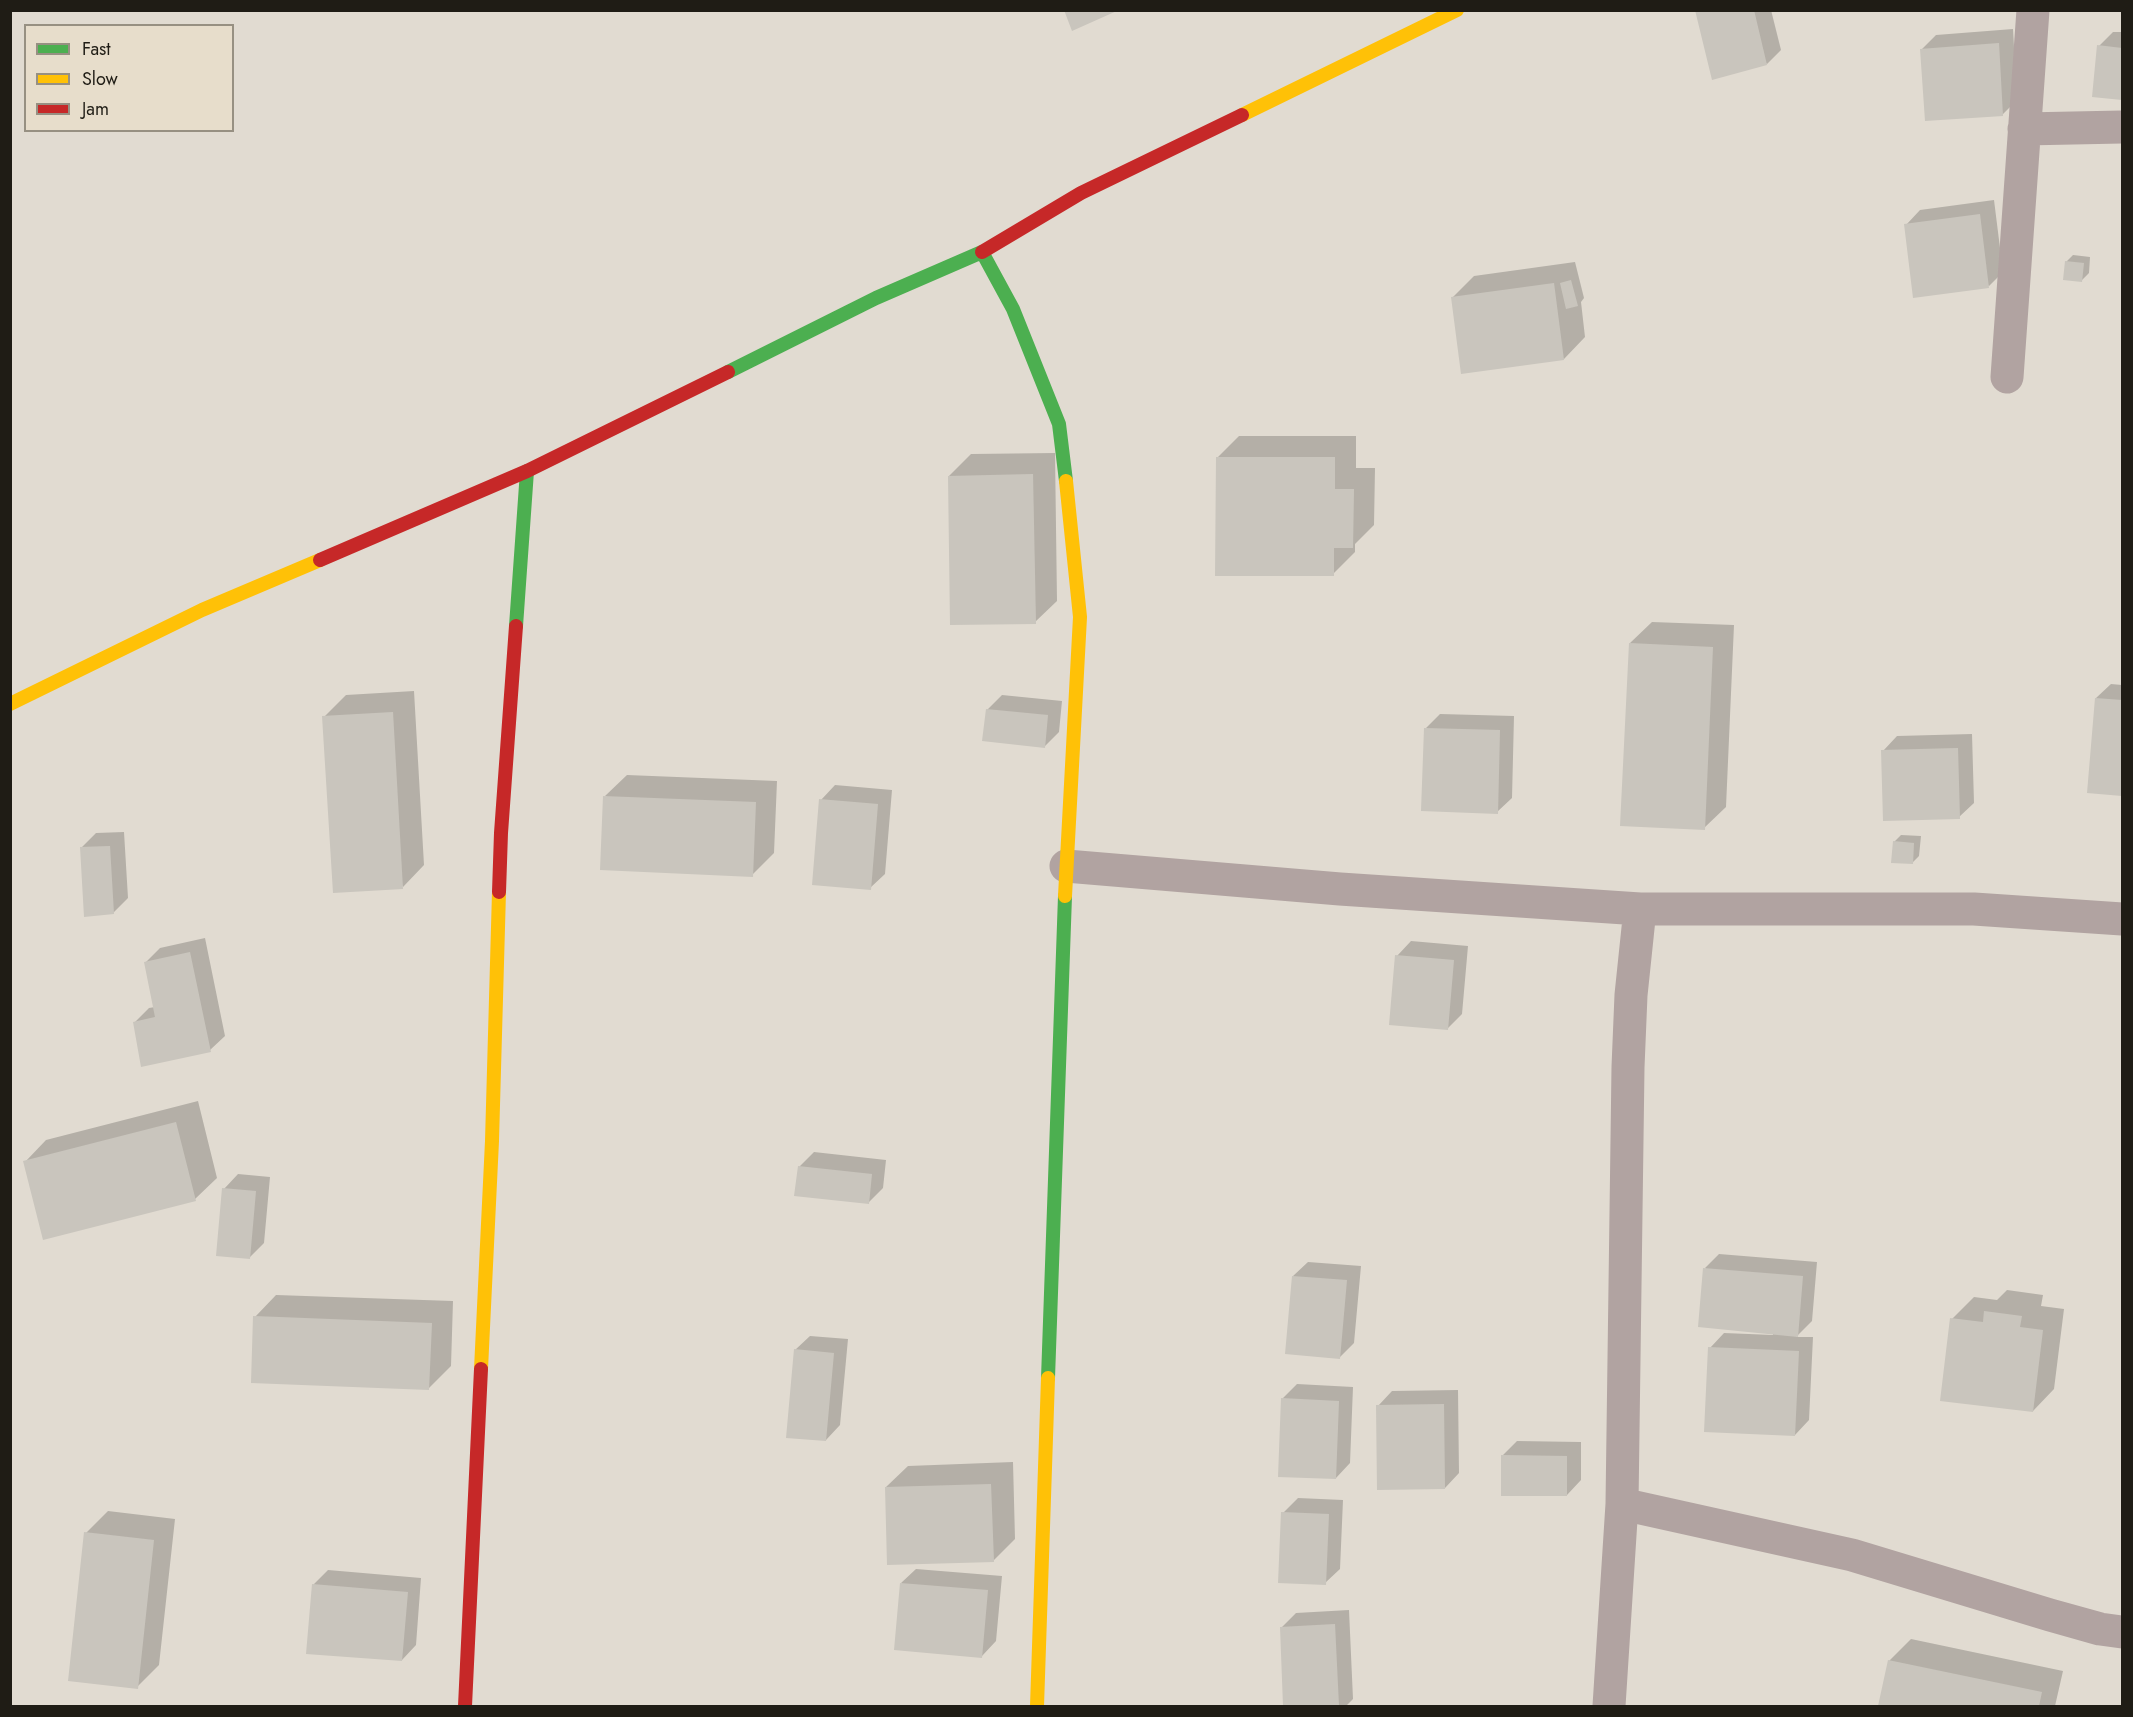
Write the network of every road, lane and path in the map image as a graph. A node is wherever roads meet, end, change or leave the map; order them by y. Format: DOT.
graph roads {
  1 [pos="1457,10"];
  2 [pos="2033,10"];
  3 [pos="2122,127"];
  4 [pos="2024,129"];
  5 [pos="982,252"];
  6 [pos="2007,377"];
  7 [pos="527,471"];
  8 [pos="10,704"];
  9 [pos="1066,866"];
  10 [pos="1640,909"];
  11 [pos="2122,919"];
  12 [pos="1622,1504"];
  13 [pos="2122,1632"];
  14 [pos="465,1707"];
  15 [pos="1037,1707"];
  16 [pos="1609,1707"];
  1 -- 5 [label="street"];
  2 -- 4 [label="street"];
  3 -- 4 [label="street"];
  4 -- 6 [label="street"];
  5 -- 7 [label="street"];
  5 -- 9 [label="street"];
  7 -- 8 [label="street"];
  7 -- 14 [label="street"];
  9 -- 10 [label="street"];
  9 -- 15 [label="street"];
  10 -- 11 [label="street"];
  10 -- 12 [label="street"];
  12 -- 13 [label="street"];
  12 -- 16 [label="street"];
}
